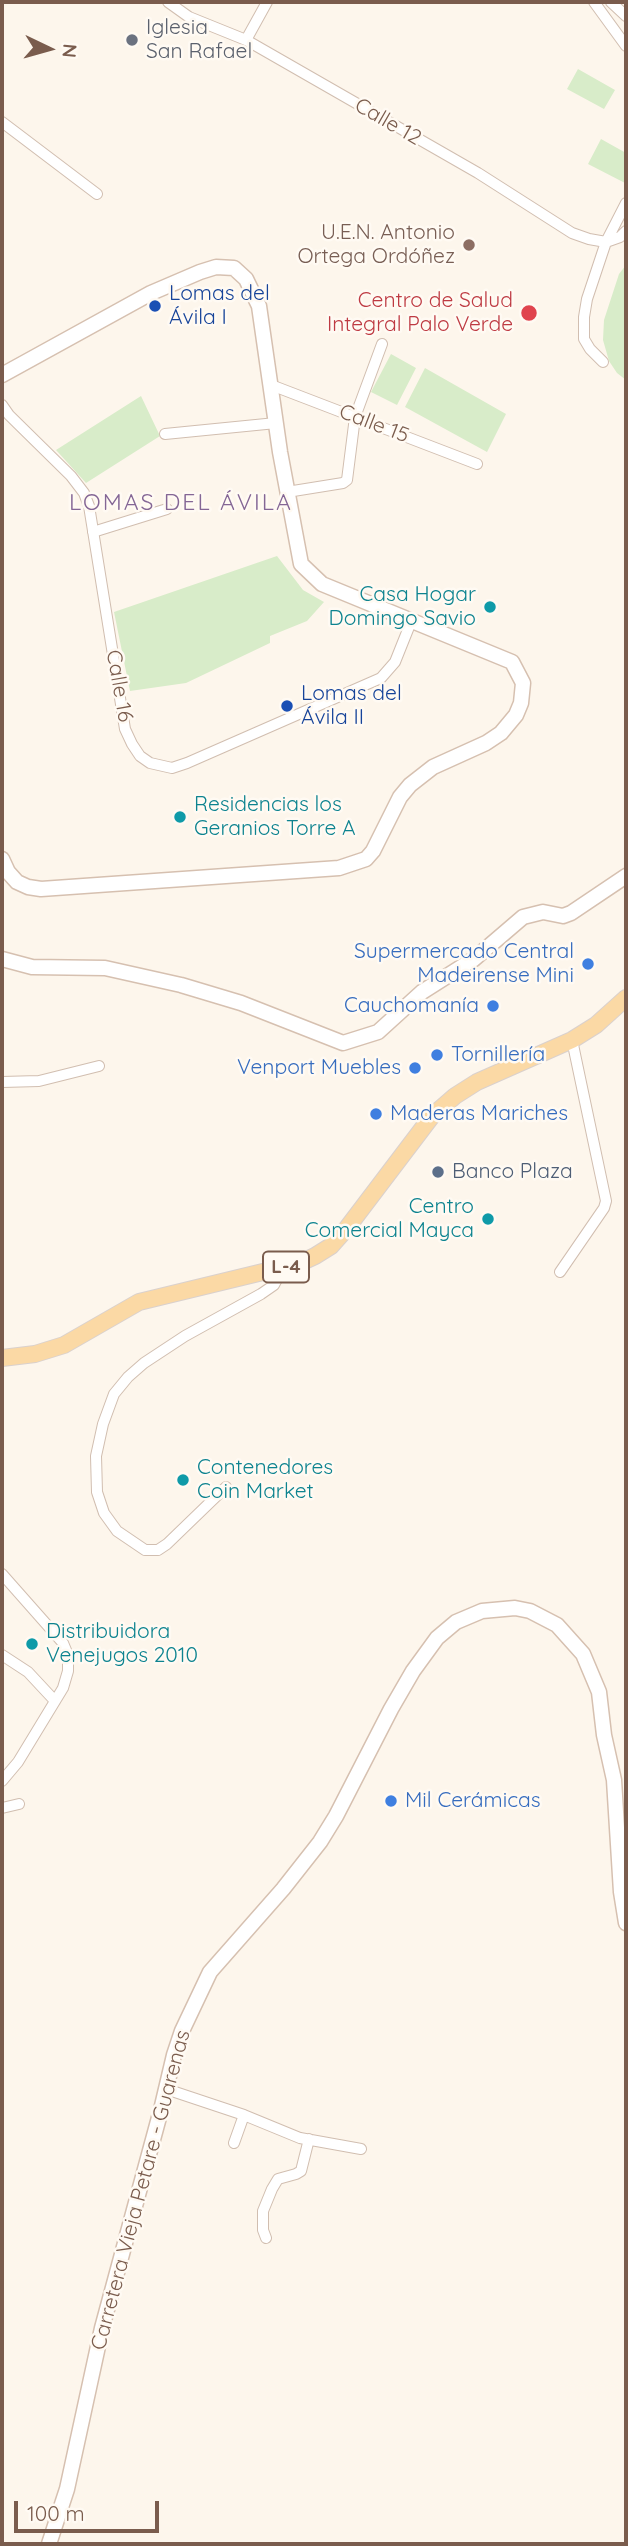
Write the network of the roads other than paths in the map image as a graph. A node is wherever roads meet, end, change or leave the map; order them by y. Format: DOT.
graph roads {
  1 [pos="168,2"];
  2 [pos="267,2"];
  3 [pos="594,2"];
  4 [pos="611,2"];
  5 [pos="626,16"];
  6 [pos="246,40"];
  7 [pos="626,46"];
  8 [pos="2,122"];
  9 [pos="97,194"];
  10 [pos="626,204"];
  11 [pos="626,231"];
  12 [pos="606,242"];
  13 [pos="382,344"];
  14 [pos="603,362"];
  15 [pos="2,375"];
  16 [pos="271,385"];
  17 [pos="2,405"];
  18 [pos="355,416"];
  19 [pos="276,423"];
  20 [pos="165,434"];
  21 [pos="477,464"];
  22 [pos="288,492"];
  23 [pos="167,509"];
  24 [pos="93,532"];
  25 [pos="411,622"];
  26 [pos="2,859"];
  27 [pos="626,876"];
  28 [pos="2,959"];
  29 [pos="626,998"];
  30 [pos="572,1040"];
  31 [pos="99,1066"];
  32 [pos="2,1082"];
  33 [pos="284,1267"];
  34 [pos="560,1272"];
  35 [pos="2,1357"];
  36 [pos="226,1487"];
  37 [pos="2,1574"];
  38 [pos="2,1655"];
  39 [pos="55,1701"];
  40 [pos="2,1781"];
  41 [pos="19,1804"];
  42 [pos="2,1808"];
  43 [pos="626,1923"];
  44 [pos="166,2089"];
  45 [pos="244,2115"];
  46 [pos="309,2139"];
  47 [pos="234,2143"];
  48 [pos="361,2149"];
  49 [pos="266,2238"];
  50 [pos="49,2544"];
  1 -- 6 [label="street, Calle 12"];
  2 -- 6 [label="street"];
  3 -- 7 [label="street"];
  4 -- 5 [label="street"];
  6 -- 12 [label="street, Calle 12"];
  8 -- 9 [label="street"];
  10 -- 12 [label="street"];
  11 -- 12 [label="street"];
  12 -- 14 [label="street"];
  13 -- 18 [label="street"];
  15 -- 16 [label="street"];
  16 -- 18 [label="street, Calle 15"];
  16 -- 19 [label="street"];
  17 -- 24 [label="street, Calle 16"];
  18 -- 21 [label="street, Calle 15"];
  18 -- 22 [label="street"];
  19 -- 20 [label="street"];
  19 -- 22 [label="street"];
  22 -- 25 [label="street"];
  23 -- 24 [label="street"];
  24 -- 25 [label="street, Calle 16"];
  25 -- 26 [label="street"];
  27 -- 28 [label="street"];
  29 -- 30 [label="main road, L-4"];
  30 -- 33 [label="main road, L-4"];
  30 -- 34 [label="street"];
  31 -- 32 [label="street"];
  33 -- 35 [label="main road, L-4"];
  33 -- 36 [label="street"];
  37 -- 39 [label="street"];
  38 -- 39 [label="street"];
  39 -- 40 [label="street"];
  41 -- 42 [label="street"];
  43 -- 44 [label="street, Carretera Vieja Petare - Guarenas"];
  44 -- 45 [label="street"];
  44 -- 50 [label="street, Carretera Vieja Petare - Guarenas"];
  45 -- 46 [label="street"];
  45 -- 47 [label="street"];
  46 -- 48 [label="street"];
  46 -- 49 [label="street"];
}
